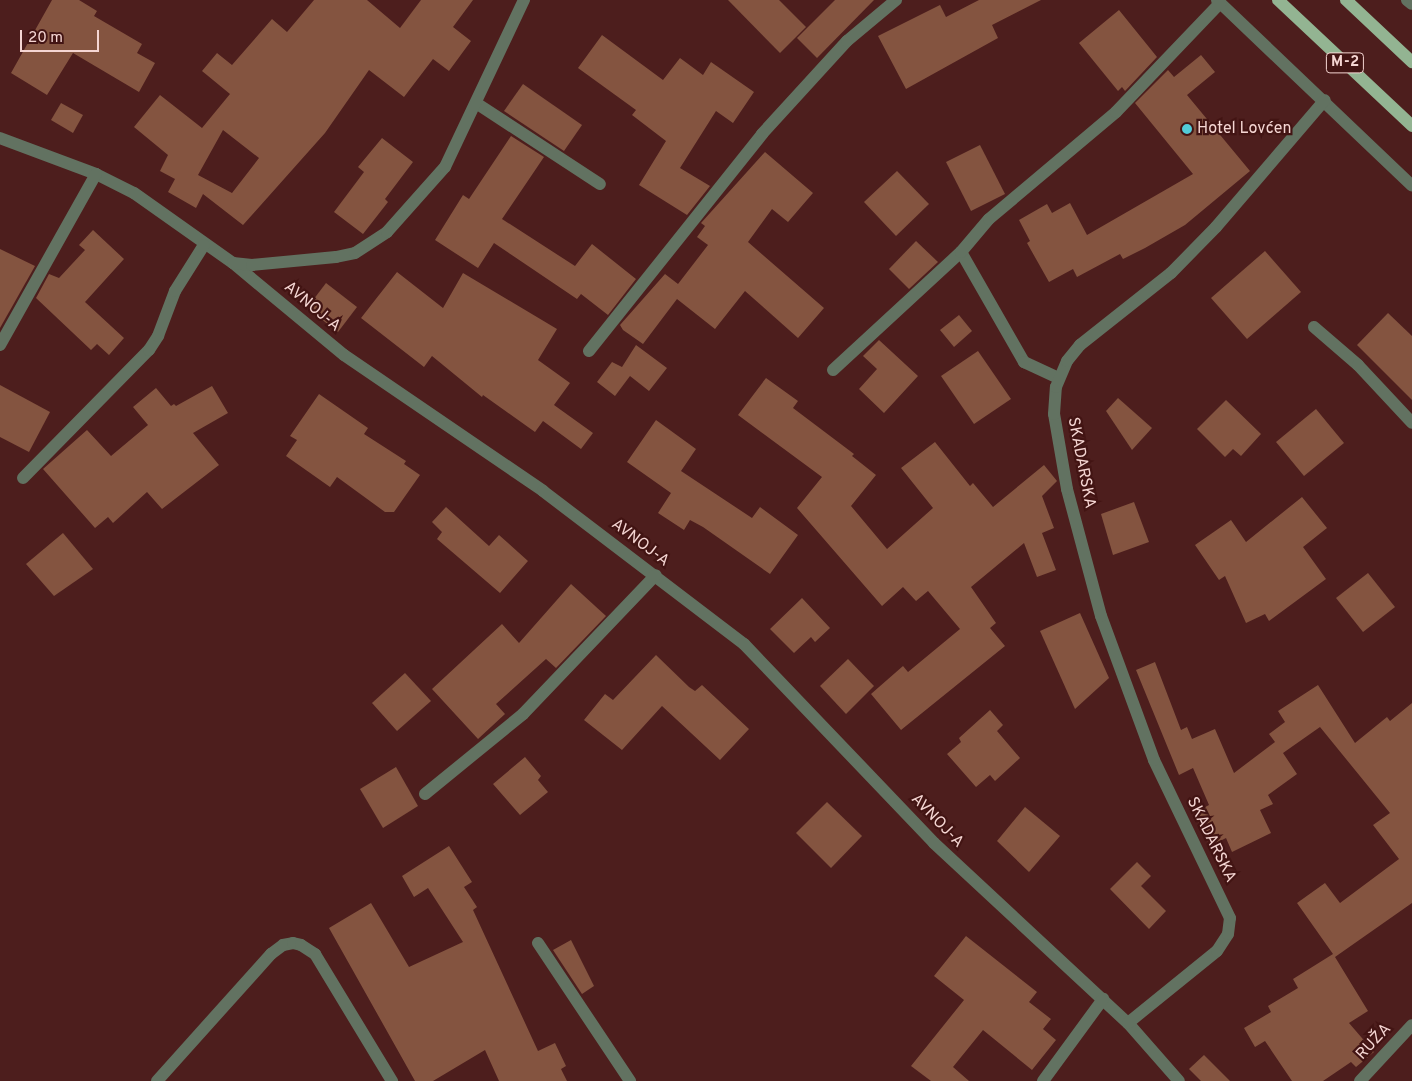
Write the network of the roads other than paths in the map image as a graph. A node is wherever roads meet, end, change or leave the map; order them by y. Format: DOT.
graph roads {
  1 [pos="524,0"];
  2 [pos="896,0"];
  3 [pos="1278,0"];
  4 [pos="1346,0"];
  5 [pos="1407,0"];
  6 [pos="1218,2"];
  7 [pos="1412,4"];
  8 [pos="1412,62"];
  9 [pos="1325,100"];
  10 [pos="476,104"];
  11 [pos="1412,126"];
  12 [pos="0,138"];
  13 [pos="96,174"];
  14 [pos="600,184"];
  15 [pos="1412,186"];
  16 [pos="204,245"];
  17 [pos="961,252"];
  18 [pos="233,263"];
  19 [pos="1314,327"];
  20 [pos="0,345"];
  21 [pos="590,351"];
  22 [pos="833,370"];
  23 [pos="1059,378"];
  24 [pos="1412,423"];
  25 [pos="23,478"];
  26 [pos="656,576"];
  27 [pos="425,794"];
  28 [pos="538,944"];
  29 [pos="1103,999"];
  30 [pos="1128,1023"];
  31 [pos="1412,1025"];
  32 [pos="157,1081"];
  33 [pos="392,1081"];
  34 [pos="630,1081"];
  35 [pos="1043,1081"];
  36 [pos="1179,1081"];
  37 [pos="1360,1081"];
  1 -- 10 [label="street"];
  2 -- 21 [label="street"];
  3 -- 11 [label="main road, M-2"];
  4 -- 8 [label="main road, M-2"];
  5 -- 7 [label="street"];
  6 -- 9 [label="street"];
  6 -- 17 [label="street"];
  9 -- 15 [label="street"];
  9 -- 23 [label="street, SKADARSKA"];
  10 -- 14 [label="street"];
  10 -- 18 [label="street"];
  12 -- 13 [label="street, AVNOJ-A"];
  13 -- 16 [label="street, AVNOJ-A"];
  13 -- 20 [label="street"];
  16 -- 18 [label="street, AVNOJ-A"];
  16 -- 25 [label="street"];
  17 -- 22 [label="street"];
  17 -- 23 [label="street"];
  18 -- 26 [label="street, AVNOJ-A"];
  19 -- 24 [label="street"];
  23 -- 30 [label="street, SKADARSKA"];
  26 -- 27 [label="street"];
  26 -- 29 [label="street, AVNOJ-A"];
  28 -- 34 [label="street"];
  29 -- 30 [label="street, AVNOJ-A"];
  29 -- 35 [label="street"];
  30 -- 36 [label="street, AVNOJ-A"];
  31 -- 37 [label="street, RUŽA"];
  32 -- 33 [label="street"];
}
